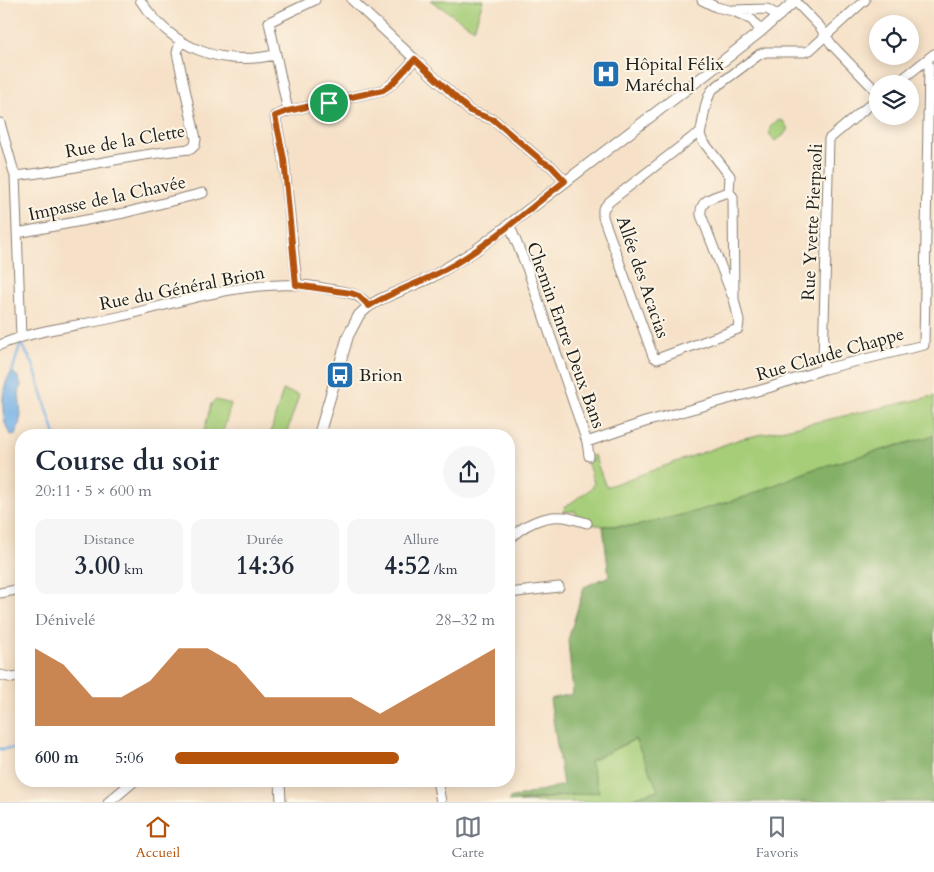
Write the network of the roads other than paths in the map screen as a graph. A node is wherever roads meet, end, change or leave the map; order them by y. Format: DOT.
graph roads {
  1 [pos="140,0"];
  2 [pos="315,0"];
  3 [pos="352,0"];
  4 [pos="702,0"];
  5 [pos="796,0"];
  6 [pos="865,0"];
  7 [pos="732,10"];
  8 [pos="778,16"];
  9 [pos="761,31"];
  10 [pos="826,35"];
  11 [pos="180,41"];
  12 [pos="275,55"];
  13 [pos="930,57"];
  14 [pos="415,59"];
  15 [pos="907,75"];
  16 [pos="869,84"];
  17 [pos="869,106"];
  18 [pos="288,111"];
  19 [pos="0,123"];
  20 [pos="700,134"];
  21 [pos="15,176"];
  22 [pos="565,181"];
  23 [pos="729,192"];
  24 [pos="203,193"];
  25 [pos="509,224"];
  26 [pos="17,233"];
  27 [pos="296,285"];
  28 [pos="734,299"];
  29 [pos="369,306"];
  30 [pos="21,336"];
  31 [pos="0,345"];
  32 [pos="824,369"];
  33 [pos="321,429"];
  34 [pos="587,442"];
  35 [pos="589,456"];
  36 [pos="587,523"];
  37 [pos="515,535"];
  38 [pos="559,587"];
  39 [pos="15,592"];
  40 [pos="515,592"];
  41 [pos="0,593"];
  42 [pos="0,675"];
  43 [pos="15,677"];
  44 [pos="127,787"];
  45 [pos="280,787"];
  46 [pos="438,787"];
  47 [pos="109,802"];
  48 [pos="281,802"];
  49 [pos="441,802"];
  1 -- 11 [label="street"];
  2 -- 12 [label="street"];
  3 -- 14 [label="street"];
  4 -- 7 [label="street"];
  5 -- 8 [label="street"];
  5 -- 10 [label="street"];
  6 -- 10 [label="street"];
  7 -- 8 [label="street"];
  7 -- 9 [label="street"];
  8 -- 9 [label="street"];
  9 -- 22 [label="street"];
  10 -- 16 [label="street"];
  10 -- 20 [label="street"];
  11 -- 12 [label="street"];
  11 -- 21 [label="street, Rue de la Clette"];
  12 -- 18 [label="street"];
  13 -- 15 [label="street"];
  13 -- 32 [label="street, Rue Claude Chappe"];
  14 -- 18 [label="street"];
  14 -- 22 [label="street"];
  17 -- 32 [label="street, Rue Yvette Pierpaoli"];
  18 -- 27 [label="street"];
  19 -- 21 [label="street"];
  20 -- 23 [label="street, Allée des Acacias"];
  20 -- 28 [label="street, Allée des Acacias"];
  21 -- 26 [label="street"];
  22 -- 25 [label="street"];
  23 -- 28 [label="street, Allée des Acacias"];
  23 -- 28 [label="street, Allée des Acacias"];
  24 -- 26 [label="street, Impasse de la Chavée"];
  25 -- 29 [label="street"];
  25 -- 34 [label="street, Chemin Entre Deux Bans"];
  26 -- 30 [label="street"];
  27 -- 29 [label="street, Rue du Général Brion"];
  27 -- 30 [label="street, Rue du Général Brion"];
  29 -- 33 [label="street"];
  30 -- 31 [label="street, Rue du Général Brion"];
  32 -- 34 [label="street, Rue Claude Chappe"];
  34 -- 35 [label="street, Chemin Entre Deux Bans"];
  36 -- 37 [label="street"];
  38 -- 40 [label="street"];
  39 -- 41 [label="street"];
  42 -- 43 [label="street"];
  44 -- 47 [label="street"];
  45 -- 48 [label="street"];
  46 -- 49 [label="street"];
}
